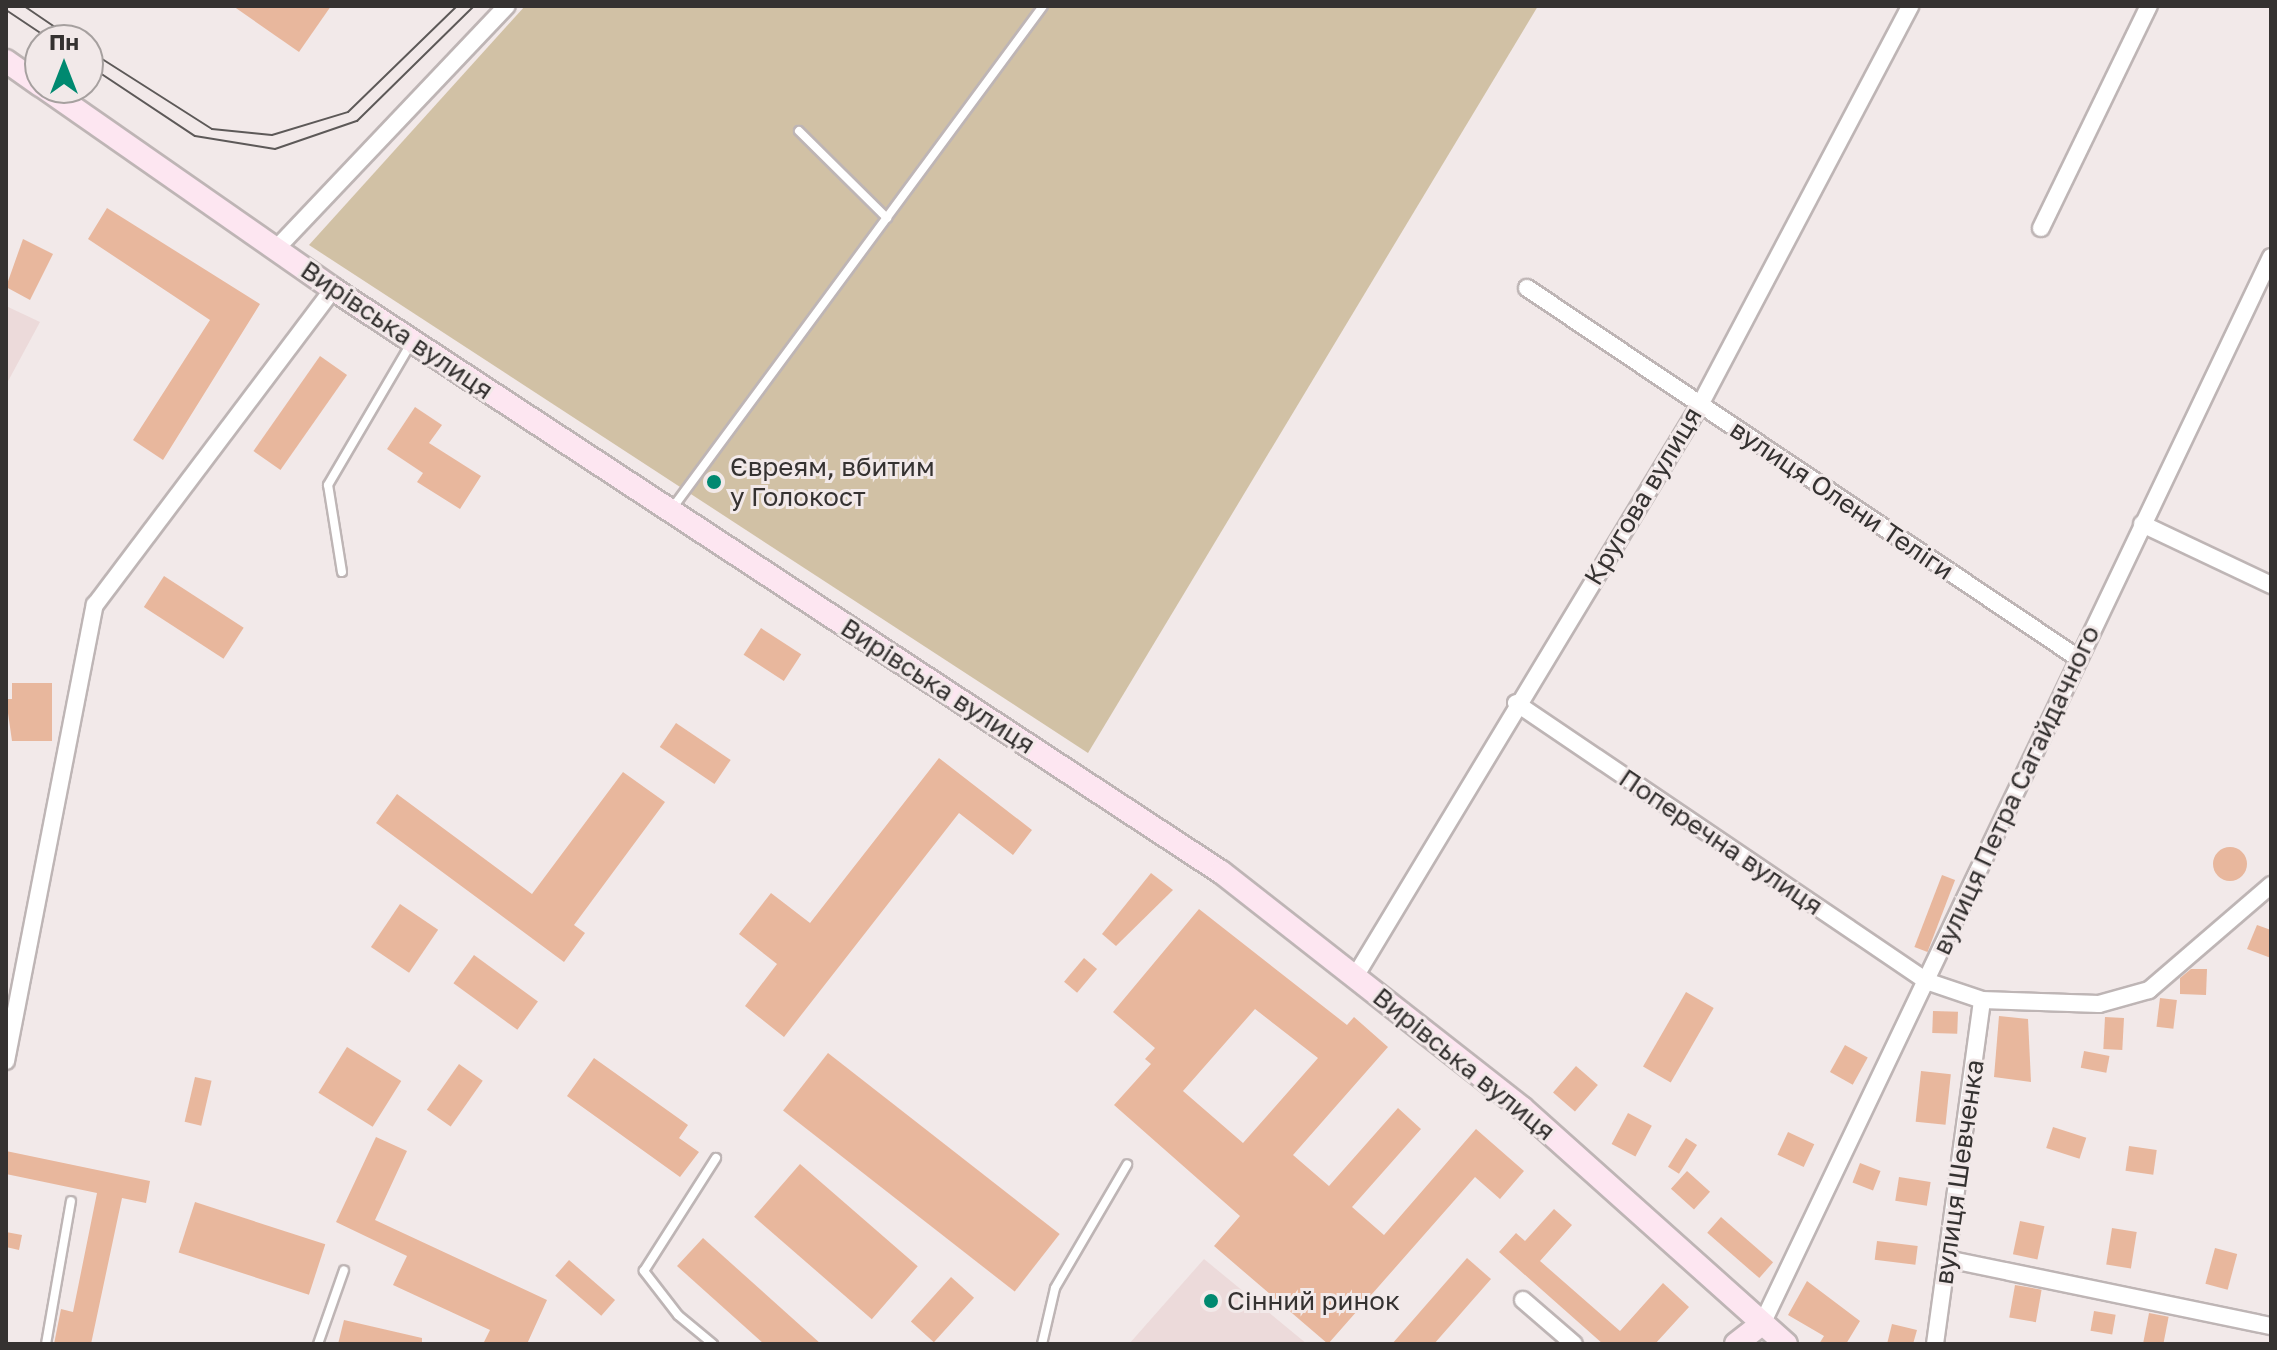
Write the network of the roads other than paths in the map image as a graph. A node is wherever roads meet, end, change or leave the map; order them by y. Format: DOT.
graph roads {
  1 [pos="507,6"];
  2 [pos="1043,6"];
  3 [pos="1910,6"];
  4 [pos="2149,6"];
  5 [pos="6,61"];
  6 [pos="24,74"];
  7 [pos="68,104"];
  8 [pos="799,131"];
  9 [pos="887,218"];
  10 [pos="2041,228"];
  11 [pos="276,249"];
  12 [pos="2271,257"];
  13 [pos="1527,288"];
  14 [pos="333,289"];
  15 [pos="413,341"];
  16 [pos="1700,405"];
  17 [pos="671,510"];
  18 [pos="2142,524"];
  19 [pos="342,572"];
  20 [pos="2271,585"];
  21 [pos="2078,658"];
  22 [pos="1516,703"];
  23 [pos="2271,885"];
  24 [pos="2264,900"];
  25 [pos="1356,975"];
  26 [pos="1926,981"];
  27 [pos="1982,1000"];
  28 [pos="6,1061"];
  29 [pos="716,1158"];
  30 [pos="1127,1165"];
  31 [pos="71,1201"];
  32 [pos="1947,1259"];
  33 [pos="344,1270"];
  34 [pos="1523,1300"];
  35 [pos="1762,1324"];
  36 [pos="2271,1326"];
  37 [pos="46,1344"];
  38 [pos="318,1344"];
  39 [pos="713,1344"];
  40 [pos="1042,1344"];
  41 [pos="1574,1344"];
  42 [pos="1736,1344"];
  43 [pos="1786,1344"];
  44 [pos="1935,1344"];
  1 -- 11 [label="street"];
  2 -- 9 [label="lane"];
  3 -- 16 [label="street, Кругова вулиця"];
  4 -- 10 [label="street"];
  5 -- 6 [label="main road, Вирівська вулиця"];
  7 -- 11 [label="main road, Вирівська вулиця"];
  8 -- 9 [label="lane"];
  9 -- 17 [label="lane"];
  11 -- 14 [label="main road, Вирівська вулиця"];
  12 -- 18 [label="street, вулиця Петра Сагайдачного"];
  13 -- 16 [label="street, вулиця Олени Теліги"];
  14 -- 15 [label="main road, Вирівська вулиця"];
  14 -- 28 [label="street"];
  15 -- 17 [label="main road, Вирівська вулиця"];
  15 -- 19 [label="lane"];
  16 -- 21 [label="street, вулиця Олени Теліги"];
  16 -- 22 [label="street, Кругова вулиця"];
  17 -- 25 [label="main road, Вирівська вулиця"];
  18 -- 20 [label="street"];
  18 -- 21 [label="street, вулиця Петра Сагайдачного"];
  21 -- 26 [label="street, вулиця Петра Сагайдачного"];
  22 -- 25 [label="street, Кругова вулиця"];
  22 -- 26 [label="street, Поперечна вулиця"];
  23 -- 24 [label="street, Поперечна вулиця"];
  24 -- 27 [label="street, Поперечна вулиця"];
  25 -- 35 [label="main road, Вирівська вулиця"];
  26 -- 27 [label="street, Поперечна вулиця"];
  26 -- 35 [label="street, вулиця Петра Сагайдачного"];
  27 -- 32 [label="street, вулиця Шевченка"];
  29 -- 39 [label="lane"];
  30 -- 40 [label="lane"];
  31 -- 37 [label="lane"];
  32 -- 36 [label="street"];
  32 -- 44 [label="street, вулиця Шевченка"];
  33 -- 38 [label="lane"];
  34 -- 41 [label="street"];
  35 -- 42 [label="main road"];
  35 -- 43 [label="main road, Вирівська вулиця"];
}
